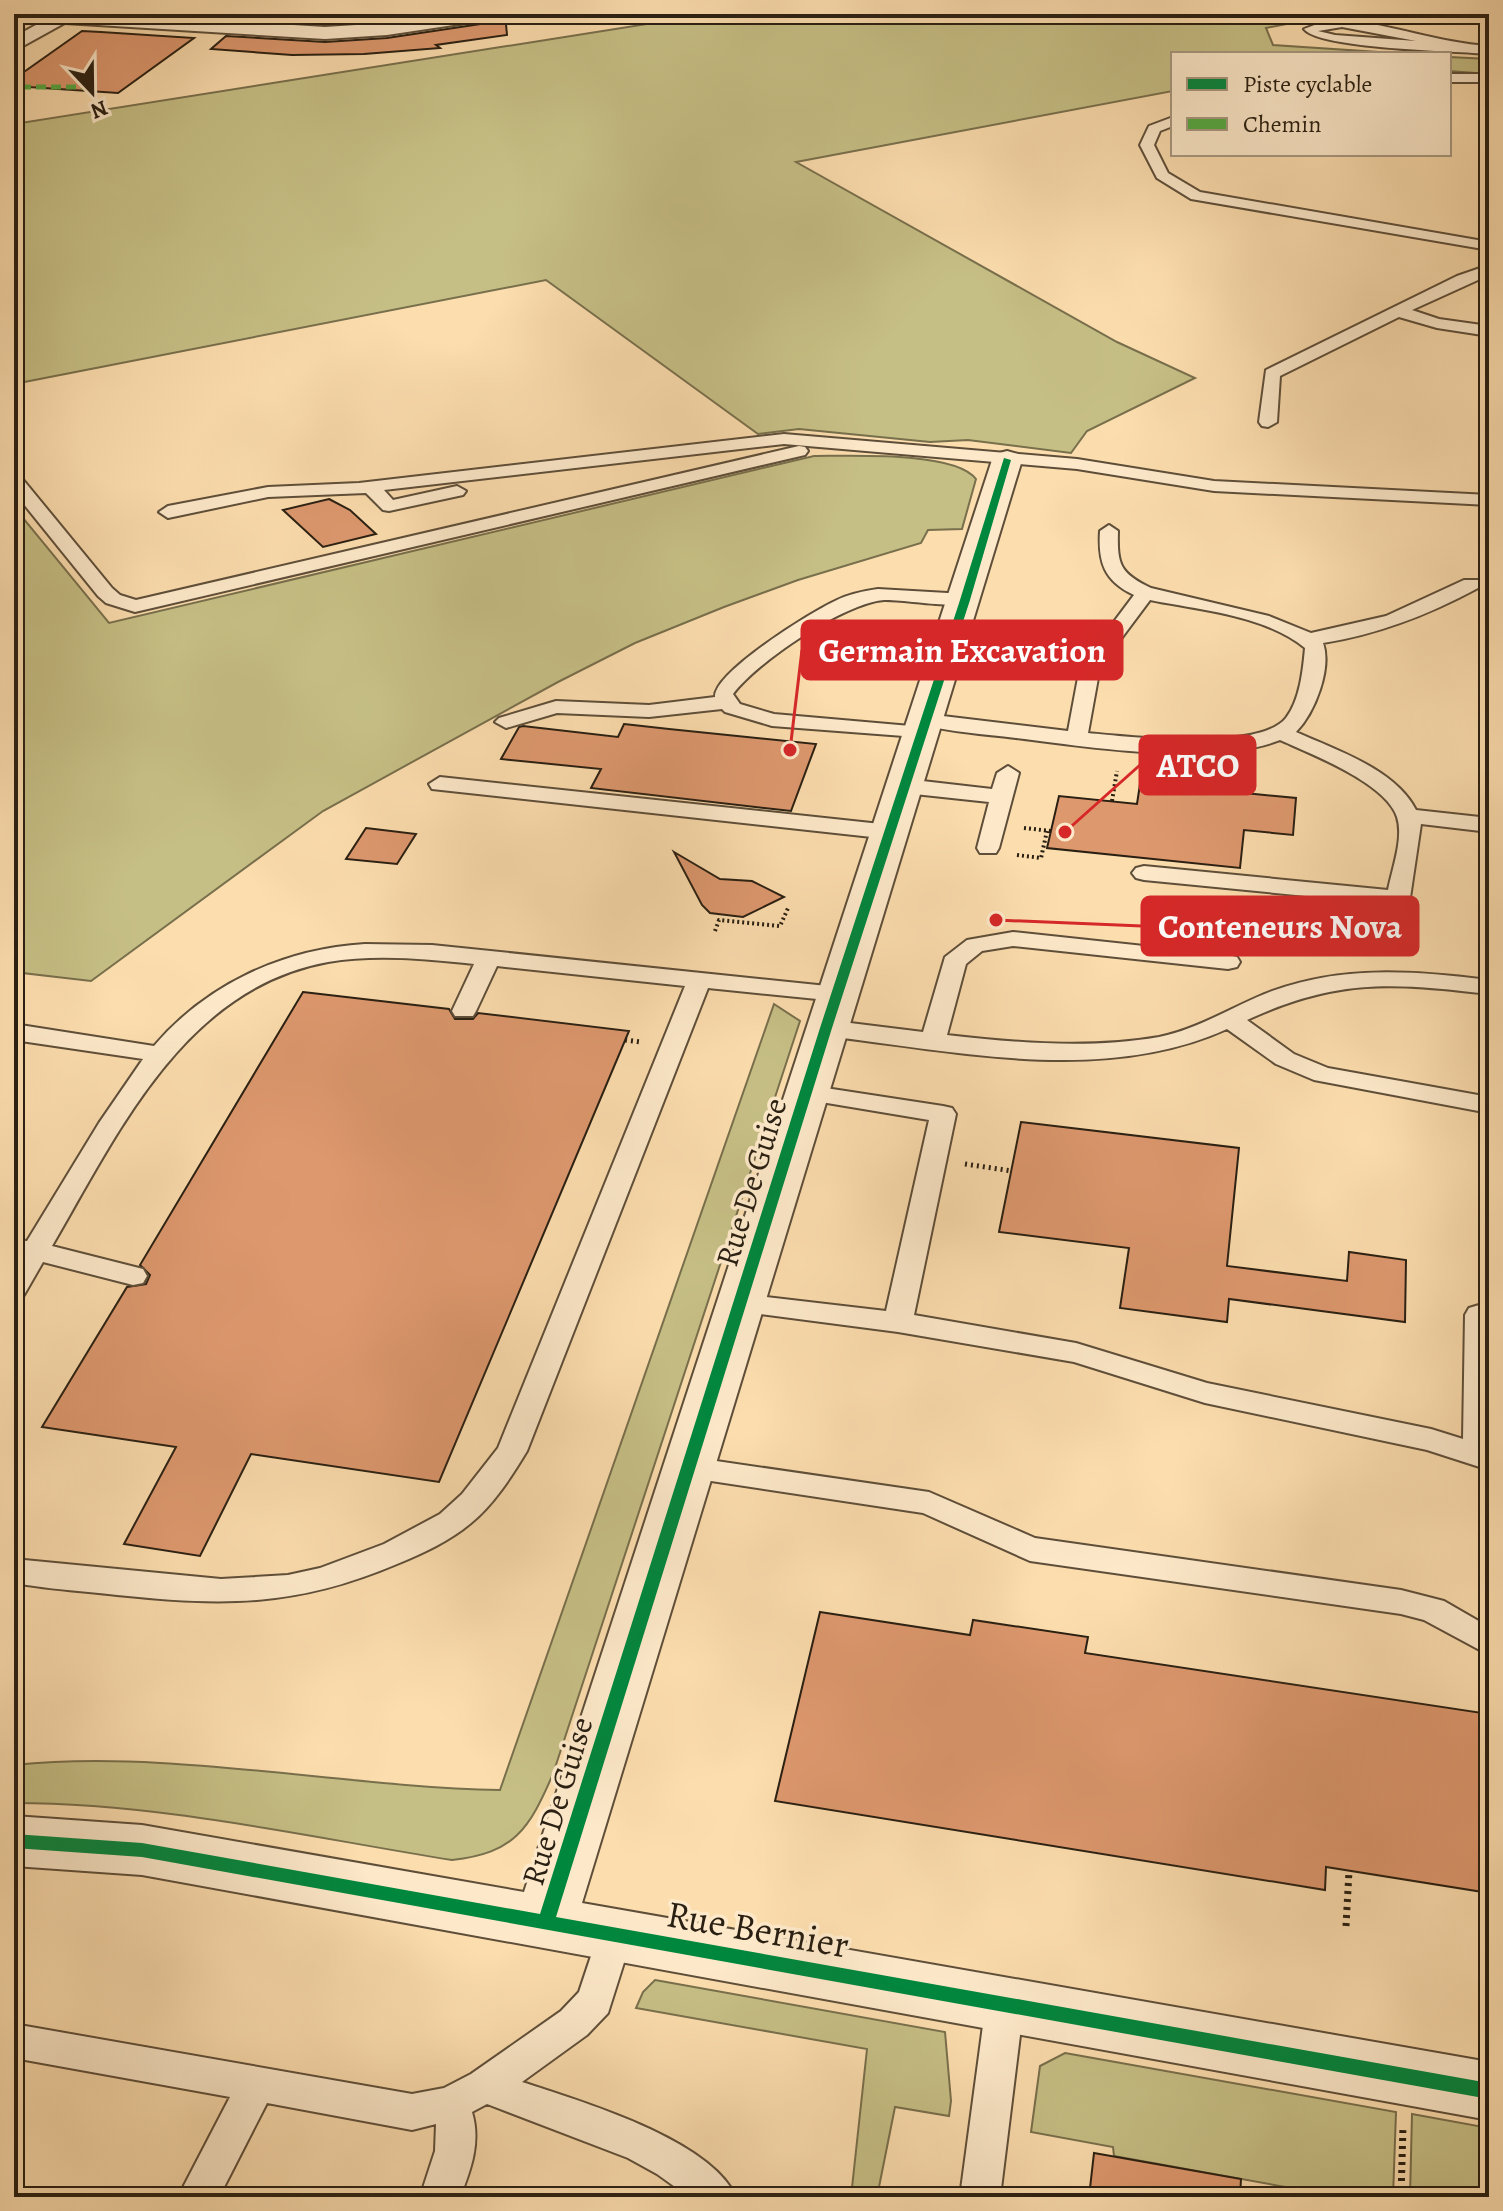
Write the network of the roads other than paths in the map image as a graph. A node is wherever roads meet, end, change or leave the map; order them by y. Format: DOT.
graph roads {
  1 [pos="487,14"];
  2 [pos="1378,14"];
  3 [pos="68,16"];
  4 [pos="1365,27"];
  5 [pos="14,45"];
  6 [pos="1453,47"];
  7 [pos="1489,50"];
  8 [pos="1451,78"];
  9 [pos="1489,78"];
  10 [pos="1171,122"];
  11 [pos="1489,246"];
  12 [pos="1489,270"];
  13 [pos="1397,311"];
  14 [pos="1489,331"];
  15 [pos="1268,422"];
  16 [pos="821,441"];
  17 [pos="1007,460"];
  18 [pos="14,480"];
  19 [pos="1489,500"];
  20 [pos="168,512"];
  21 [pos="1109,531"];
  22 [pos="1471,584"];
  23 [pos="1145,593"];
  24 [pos="965,600"];
  25 [pos="1309,639"];
  26 [pos="734,708"];
  27 [pos="506,722"];
  28 [pos="924,727"];
  29 [pos="1282,733"];
  30 [pos="734,736"];
  31 [pos="1077,737"];
  32 [pos="1008,773"];
  33 [pos="440,784"];
  34 [pos="905,786"];
  35 [pos="1001,797"];
  36 [pos="1409,816"];
  37 [pos="1489,825"];
  38 [pos="890,832"];
  39 [pos="988,848"];
  40 [pos="1144,873"];
  41 [pos="489,958"];
  42 [pos="1228,962"];
  43 [pos="699,980"];
  44 [pos="1489,987"];
  45 [pos="464,1011"];
  46 [pos="832,1011"];
  47 [pos="1230,1019"];
  48 [pos="14,1032"];
  49 [pos="933,1040"];
  50 [pos="158,1054"];
  51 [pos="806,1093"];
  52 [pos="1489,1105"];
  53 [pos="25,1250"];
  54 [pos="133,1276"];
  55 [pos="14,1288"];
  56 [pos="740,1303"];
  57 [pos="1479,1315"];
  58 [pos="898,1322"];
  59 [pos="1483,1457"];
  60 [pos="689,1468"];
  61 [pos="14,1571"];
  62 [pos="1489,1642"];
  63 [pos="14,1841"];
  64 [pos="546,1921"];
  65 [pos="615,1934"];
  66 [pos="1005,2003"];
  67 [pos="14,2041"];
  68 [pos="256,2085"];
  69 [pos="485,2086"];
  70 [pos="1489,2091"];
  71 [pos="450,2104"];
  72 [pos="198,2197"];
  73 [pos="440,2197"];
  74 [pos="716,2197"];
  75 [pos="980,2197"];
  1 -- 3 [label="street"];
  2 -- 4 [label="lane"];
  3 -- 5 [label="street"];
  4 -- 6 [label="lane"];
  4 -- 6 [label="lane"];
  6 -- 7 [label="lane"];
  8 -- 9 [label="lane"];
  10 -- 11 [label="lane"];
  12 -- 13 [label="lane"];
  13 -- 14 [label="lane"];
  13 -- 15 [label="lane"];
  16 -- 17 [label="lane"];
  16 -- 18 [label="lane"];
  16 -- 20 [label="lane"];
  17 -- 19 [label="lane"];
  17 -- 24 [label="street, Rue De Guise"];
  21 -- 23 [label="lane"];
  22 -- 25 [label="lane"];
  23 -- 25 [label="lane"];
  23 -- 31 [label="lane"];
  24 -- 26 [label="lane"];
  24 -- 28 [label="street, Rue De Guise"];
  25 -- 29 [label="lane"];
  26 -- 27 [label="lane"];
  26 -- 28 [label="lane"];
  26 -- 30 [label="lane"];
  28 -- 31 [label="lane"];
  28 -- 34 [label="street, Rue De Guise"];
  29 -- 31 [label="lane"];
  29 -- 36 [label="lane"];
  32 -- 35 [label="lane"];
  33 -- 38 [label="lane"];
  34 -- 35 [label="lane"];
  34 -- 38 [label="street, Rue De Guise"];
  35 -- 39 [label="lane"];
  36 -- 37 [label="lane"];
  36 -- 40 [label="lane"];
  38 -- 46 [label="street, Rue De Guise"];
  41 -- 43 [label="lane"];
  41 -- 45 [label="lane"];
  41 -- 50 [label="lane"];
  42 -- 49 [label="lane"];
  43 -- 46 [label="lane"];
  43 -- 61 [label="lane"];
  44 -- 47 [label="lane"];
  46 -- 49 [label="lane"];
  46 -- 51 [label="street, Rue De Guise"];
  47 -- 49 [label="lane"];
  47 -- 52 [label="lane"];
  48 -- 50 [label="lane"];
  50 -- 53 [label="lane"];
  51 -- 56 [label="street, Rue De Guise"];
  51 -- 58 [label="lane"];
  53 -- 54 [label="lane"];
  53 -- 55 [label="lane"];
  56 -- 58 [label="lane"];
  56 -- 60 [label="street, Rue De Guise"];
  57 -- 59 [label="lane"];
  58 -- 59 [label="lane"];
  60 -- 62 [label="lane"];
  60 -- 64 [label="street, Rue De Guise"];
  63 -- 64 [label="street, Rue Bernier"];
  64 -- 65 [label="street, Rue Bernier"];
  65 -- 66 [label="street, Rue Bernier"];
  65 -- 69 [label="lane"];
  66 -- 70 [label="street, Rue Bernier"];
  66 -- 75 [label="lane"];
  67 -- 68 [label="lane"];
  68 -- 71 [label="lane"];
  68 -- 72 [label="lane"];
  69 -- 71 [label="lane"];
  69 -- 74 [label="lane"];
  71 -- 73 [label="lane"];
}
